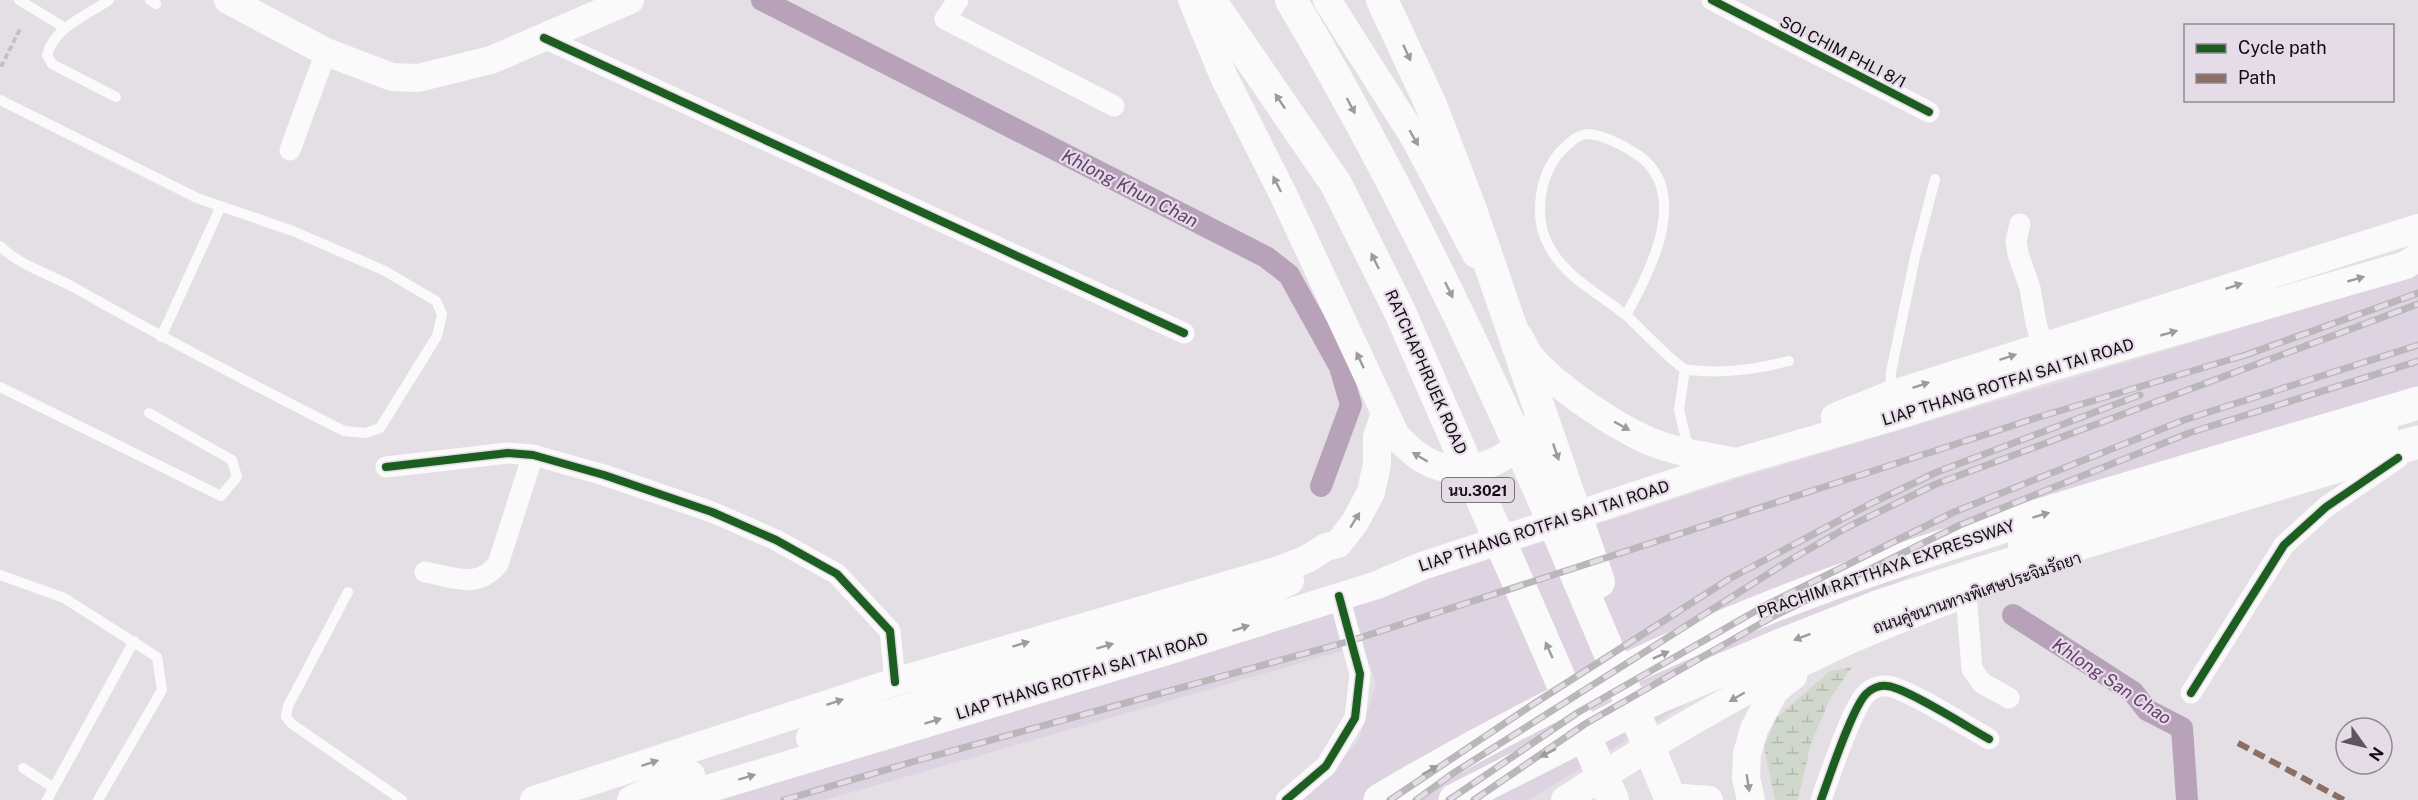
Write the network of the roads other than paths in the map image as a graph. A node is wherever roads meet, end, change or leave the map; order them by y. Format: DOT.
graph roads {
  1 [pos="19,0"];
  2 [pos="109,0"];
  3 [pos="228,0"];
  4 [pos="630,0"];
  5 [pos="958,0"];
  6 [pos="1192,0"];
  7 [pos="1210,0"];
  8 [pos="1291,0"];
  9 [pos="1327,0"];
  10 [pos="1383,0"];
  11 [pos="1712,0"];
  12 [pos="65,28"];
  13 [pos="544,38"];
  14 [pos="326,52"];
  15 [pos="116,97"];
  16 [pos="0,100"];
  17 [pos="1114,106"];
  18 [pos="1929,112"];
  19 [pos="290,150"];
  20 [pos="1935,179"];
  21 [pos="220,206"];
  22 [pos="2020,224"];
  23 [pos="2418,228"];
  24 [pos="0,246"];
  25 [pos="2414,261"];
  26 [pos="1626,315"];
  27 [pos="1184,333"];
  28 [pos="161,337"];
  29 [pos="1529,355"];
  30 [pos="1789,361"];
  31 [pos="2048,368"];
  32 [pos="1685,369"];
  33 [pos="0,387"];
  34 [pos="1890,395"];
  35 [pos="2418,404"];
  36 [pos="149,413"];
  37 [pos="1385,413"];
  38 [pos="2418,418"];
  39 [pos="2411,451"];
  40 [pos="1689,453"];
  41 [pos="533,455"];
  42 [pos="1749,458"];
  43 [pos="386,466"];
  44 [pos="1338,544"];
  45 [pos="1422,566"];
  46 [pos="425,572"];
  47 [pos="0,575"];
  48 [pos="348,592"];
  49 [pos="1966,594"];
  50 [pos="1339,596"];
  51 [pos="1230,609"];
  52 [pos="1897,619"];
  53 [pos="135,641"];
  54 [pos="1826,651"];
  55 [pos="895,682"];
  56 [pos="2191,693"];
  57 [pos="2009,698"];
  58 [pos="1640,727"];
  59 [pos="1989,739"];
  60 [pos="23,768"];
  61 [pos="593,781"];
  62 [pos="54,788"];
  63 [pos="47,800"];
  64 [pos="98,800"];
  65 [pos="402,800"];
  66 [pos="534,800"];
  67 [pos="622,800"];
  68 [pos="671,800"];
  69 [pos="1286,800"];
  70 [pos="1380,800"];
  71 [pos="1455,800"];
  72 [pos="1565,800"];
  73 [pos="1613,800"];
  74 [pos="1671,800"];
  75 [pos="1676,800"];
  76 [pos="1709,800"];
  77 [pos="1751,800"];
  78 [pos="1821,800"];
  1 -- 12 [label="lane"];
  2 -- 12 [label="lane"];
  3 -- 14 [label="main road"];
  4 -- 13 [label="main road"];
  5 -- 17 [label="street"];
  37 -- 6 [label="main road, one-way"];
  73 -- 7 [label="main road, RATCHAPHRUEK ROAD / นบ.3021, one-way"];
  8 -- 58 [label="main road, นบ.3021, one-way"];
  9 -- 29 [label="main road, one-way"];
  10 -- 58 [label="main road, one-way"];
  11 -- 18 [label="street, SOI CHIM PHLI 8/1"];
  12 -- 15 [label="lane"];
  13 -- 14 [label="main road"];
  13 -- 27 [label="street"];
  14 -- 19 [label="street"];
  16 -- 21 [label="lane"];
  20 -- 34 [label="lane"];
  21 -- 28 [label="lane"];
  21 -- 28 [label="lane"];
  22 -- 31 [label="street"];
  34 -- 23 [label="main road, one-way"];
  24 -- 28 [label="lane"];
  31 -- 25 [label="main road, LIAP THANG ROTFAI SAI TAI ROAD, one-way"];
  26 -- 26 [label="lane"];
  26 -- 32 [label="lane"];
  29 -- 37 [label="main road, one-way"];
  29 -- 40 [label="main road, one-way"];
  30 -- 32 [label="lane"];
  31 -- 42 [label="main road, LIAP THANG ROTFAI SAI TAI ROAD"];
  32 -- 40 [label="lane"];
  33 -- 36 [label="lane"];
  34 -- 42 [label="main road"];
  70 -- 35 [label="highway, PRACHIM RATTHAYA EXPRESSWAY, one-way"];
  44 -- 37 [label="main road, one-way"];
  38 -- 52 [label="main road"];
  39 -- 49 [label="main road, ถนนคู่ขนานทางพิเศษประจิมรัถยา"];
  39 -- 56 [label="street"];
  39 -- 71 [label="highway, PRACHIM RATTHAYA EXPRESSWAY, one-way"];
  40 -- 42 [label="main road"];
  41 -- 43 [label="street"];
  41 -- 46 [label="street"];
  41 -- 55 [label="street"];
  42 -- 45 [label="main road, LIAP THANG ROTFAI SAI TAI ROAD"];
  44 -- 51 [label="main road"];
  55 -- 44 [label="main road, one-way"];
  45 -- 50 [label="main road, LIAP THANG ROTFAI SAI TAI ROAD"];
  45 -- 51 [label="main road"];
  47 -- 53 [label="lane"];
  48 -- 65 [label="lane"];
  49 -- 52 [label="main road, ถนนคู่ขนานทางพิเศษประจิมรัถยา"];
  49 -- 57 [label="street"];
  68 -- 50 [label="main road, LIAP THANG ROTFAI SAI TAI ROAD, one-way"];
  50 -- 69 [label="street"];
  67 -- 51 [label="main road, one-way"];
  52 -- 54 [label="main road, ถนนคู่ขนานทางพิเศษประจิมรัถยา"];
  53 -- 62 [label="lane"];
  53 -- 64 [label="lane"];
  54 -- 72 [label="main road, ถนนคู่ขนานทางพิเศษประจิมรัถยา, one-way"];
  54 -- 77 [label="main road, one-way"];
  61 -- 55 [label="main road, one-way"];
  58 -- 74 [label="main road, นบ.3021"];
  59 -- 78 [label="street"];
  60 -- 62 [label="lane"];
  61 -- 66 [label="main road"];
  61 -- 67 [label="main road"];
  62 -- 63 [label="lane"];
  75 -- 76 [label="main road"];
}
